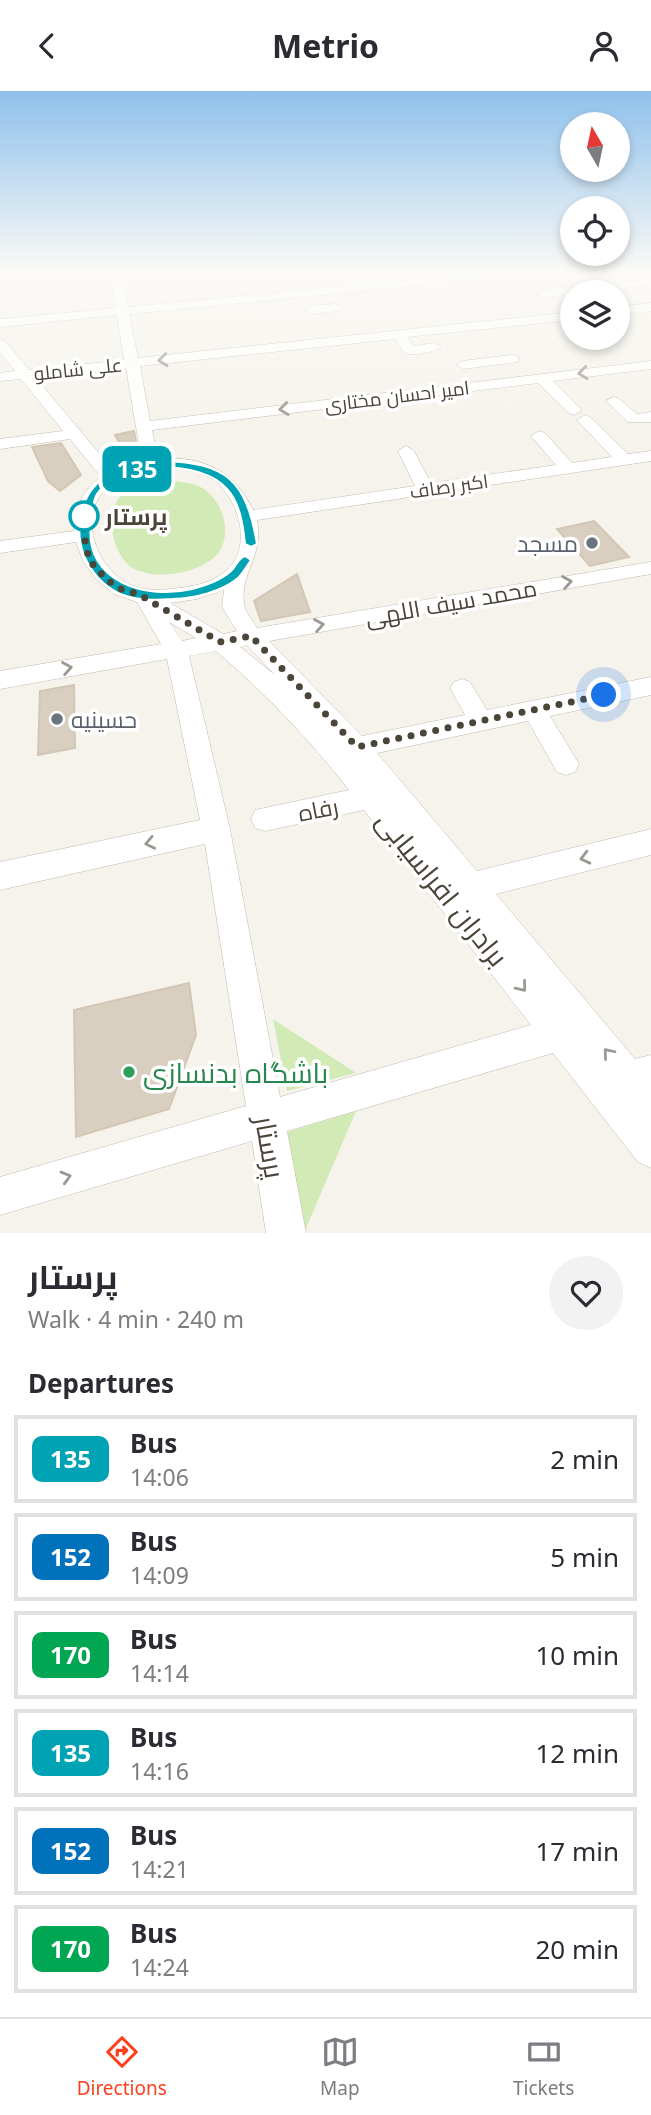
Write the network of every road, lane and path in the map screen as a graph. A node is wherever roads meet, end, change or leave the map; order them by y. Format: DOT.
graph roads {
  1 [pos="125,324"];
  2 [pos="492,324"];
  3 [pos="356,326"];
  4 [pos="398,334"];
  5 [pos="364,338"];
  6 [pos="0,344"];
  7 [pos="434,347"];
  8 [pos="513,359"];
  9 [pos="490,362"];
  10 [pos="132,363"];
  11 [pos="463,365"];
  12 [pos="651,365"];
  13 [pos="24,375"];
  14 [pos="0,377"];
  15 [pos="541,378"];
  16 [pos="508,382"];
  17 [pos="613,401"];
  18 [pos="580,415"];
  19 [pos="651,417"];
  20 [pos="144,426"];
  21 [pos="74,434"];
  22 [pos="539,436"];
  23 [pos="0,443"];
  24 [pos="406,451"];
  25 [pos="651,456"];
  26 [pos="624,460"];
  27 [pos="151,466"];
  28 [pos="569,468"];
  29 [pos="110,478"];
  30 [pos="426,489"];
  31 [pos="247,516"];
  32 [pos="84,535"];
  33 [pos="0,547"];
  34 [pos="651,568"];
  35 [pos="235,575"];
  36 [pos="140,595"];
  37 [pos="251,636"];
  38 [pos="220,642"];
  39 [pos="176,649"];
  40 [pos="0,680"];
  41 [pos="651,686"];
  42 [pos="461,688"];
  43 [pos="534,710"];
  44 [pos="480,721"];
  45 [pos="357,747"];
  46 [pos="566,764"];
  47 [pos="382,795"];
  48 [pos="265,819"];
  49 [pos="216,829"];
  50 [pos="651,842"];
  51 [pos="0,876"];
  52 [pos="458,889"];
  53 [pos="559,1034"];
  54 [pos="640,1076"];
  55 [pos="651,1106"];
  56 [pos="267,1119"];
  57 [pos="651,1149"];
  58 [pos="0,1196"];
  59 [pos="286,1233"];
  1 -- 10 [label="street"];
  2 -- 4 [label="street, علی شاملو"];
  3 -- 5 [label="street"];
  4 -- 5 [label="street, علی شاملو"];
  4 -- 7 [label="street"];
  5 -- 10 [label="street, علی شاملو, one-way"];
  6 -- 13 [label="street"];
  8 -- 9 [label="street"];
  9 -- 11 [label="street"];
  9 -- 16 [label="street"];
  10 -- 13 [label="street, علی شاملو"];
  10 -- 20 [label="street"];
  12 -- 15 [label="street, امیر احسان مختاری, one-way"];
  13 -- 14 [label="street"];
  13 -- 21 [label="street"];
  15 -- 16 [label="street, امیر احسان مختاری"];
  15 -- 18 [label="street"];
  16 -- 20 [label="street, امیر احسان مختاری, one-way"];
  17 -- 19 [label="street"];
  18 -- 26 [label="street"];
  20 -- 27 [label="street"];
  21 -- 23 [label="street"];
  21 -- 29 [label="street"];
  22 -- 28 [label="street"];
  24 -- 30 [label="street"];
  25 -- 26 [label="street, اکبر رصاف"];
  26 -- 28 [label="street, اکبر رصاف"];
  27 -- 29 [label="street"];
  27 -- 31 [label="street"];
  28 -- 30 [label="street, اکبر رصاف"];
  29 -- 32 [label="street"];
  30 -- 31 [label="street, اکبر رصاف"];
  31 -- 35 [label="street"];
  32 -- 33 [label="street"];
  32 -- 36 [label="street"];
  37 -- 34 [label="street, محمد سیف اللهی, one-way"];
  35 -- 36 [label="street"];
  35 -- 37 [label="street, برادران افراسیابی"];
  36 -- 38 [label="street"];
  36 -- 39 [label="street"];
  37 -- 38 [label="street, محمد سیف اللهی"];
  37 -- 45 [label="street, برادران افراسیابی"];
  38 -- 39 [label="street, محمد سیف اللهی"];
  38 -- 47 [label="street, برادران افراسیابی"];
  40 -- 39 [label="street, محمد سیف اللهی, one-way"];
  39 -- 49 [label="street, پرستار"];
  41 -- 43 [label="street"];
  42 -- 44 [label="street"];
  43 -- 44 [label="street"];
  43 -- 46 [label="street"];
  44 -- 45 [label="street"];
  45 -- 47 [label="street, برادران افراسیابی"];
  47 -- 48 [label="street, رفاه"];
  47 -- 52 [label="street, برادران افراسیابی"];
  49 -- 51 [label="street, one-way"];
  49 -- 56 [label="street, پرستار"];
  50 -- 52 [label="street, one-way"];
  52 -- 53 [label="street, برادران افراسیابی, one-way"];
  54 -- 52 [label="street, برادران افراسیابی, one-way"];
  53 -- 56 [label="street"];
  53 -- 57 [label="street, برادران افراسیابی"];
  54 -- 55 [label="street, برادران افراسیابی"];
  58 -- 56 [label="street, one-way"];
  56 -- 59 [label="street, پرستار"];
}
